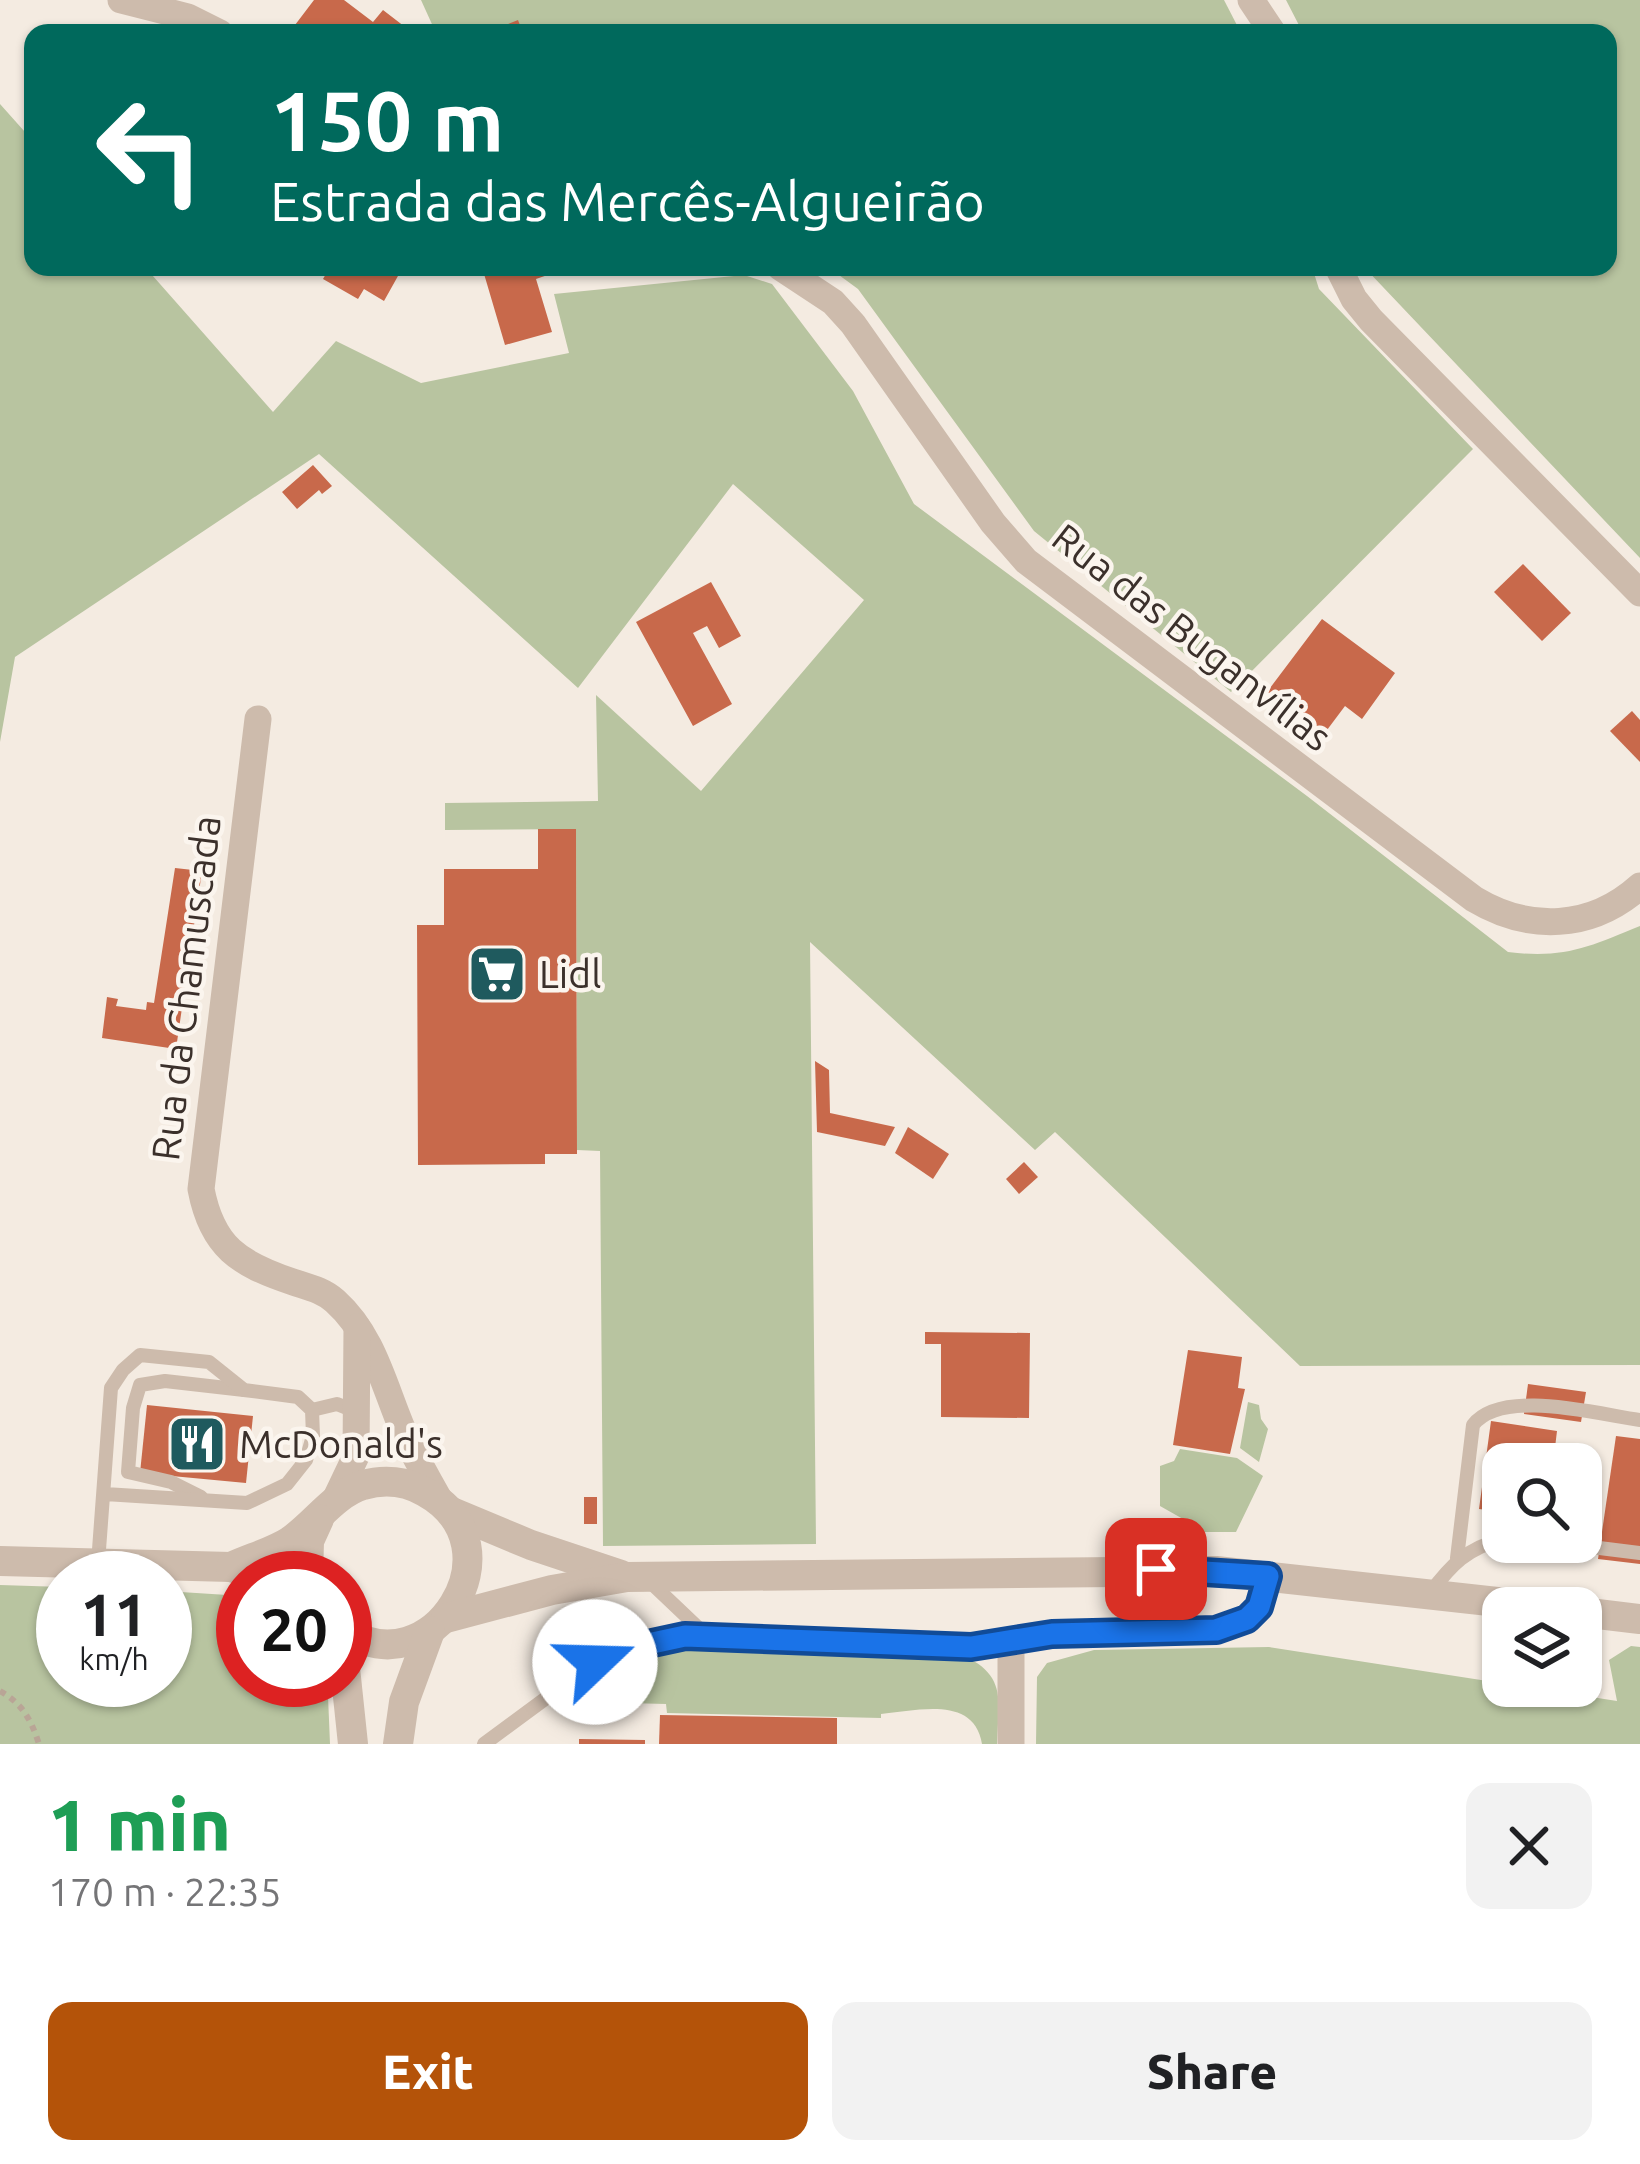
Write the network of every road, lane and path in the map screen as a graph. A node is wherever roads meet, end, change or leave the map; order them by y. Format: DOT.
graph roads {
  1 [pos="122,0"];
  2 [pos="202,24"];
  3 [pos="794,276"];
  4 [pos="1342,276"];
  5 [pos="1640,593"];
  6 [pos="259,719"];
  7 [pos="1640,886"];
  8 [pos="357,1327"];
  9 [pos="244,1390"];
  10 [pos="312,1410"];
  11 [pos="357,1412"];
  12 [pos="1640,1420"];
  13 [pos="105,1494"];
  14 [pos="207,1501"];
  15 [pos="445,1506"];
  16 [pos="327,1509"];
  17 [pos="1482,1548"];
  18 [pos="1602,1548"];
  19 [pos="99,1551"];
  20 [pos="270,1551"];
  21 [pos="309,1551"];
  22 [pos="1640,1553"];
  23 [pos="1457,1558"];
  24 [pos="0,1561"];
  25 [pos="36,1562"];
  26 [pos="1268,1576"];
  27 [pos="636,1577"];
  28 [pos="1430,1594"];
  29 [pos="1482,1600"];
  30 [pos="1602,1614"];
  31 [pos="1640,1618"];
  32 [pos="438,1624"];
  33 [pos="708,1637"];
  34 [pos="372,1640"];
  35 [pos="1011,1643"];
  36 [pos="0,1691"];
  37 [pos="349,1707"];
  38 [pos="39,1744"];
  39 [pos="353,1744"];
  40 [pos="398,1744"];
  41 [pos="484,1744"];
  42 [pos="1011,1744"];
  1 -- 2 [label="street"];
  3 -- 7 [label="street, Rua das Buganvílias"];
  4 -- 5 [label="street"];
  6 -- 8 [label="street, Rua da Chamuscada"];
  8 -- 11 [label="street"];
  8 -- 15 [label="street, Rua da Chamuscada"];
  9 -- 10 [label="lane"];
  9 -- 13 [label="lane"];
  9 -- 14 [label="lane"];
  10 -- 11 [label="lane"];
  10 -- 14 [label="lane"];
  11 -- 16 [label="street"];
  12 -- 23 [label="lane"];
  13 -- 14 [label="lane"];
  13 -- 19 [label="lane"];
  15 -- 16 [label="street"];
  15 -- 27 [label="street"];
  15 -- 32 [label="street"];
  16 -- 20 [label="street"];
  16 -- 21 [label="street"];
  17 -- 23 [label="lane"];
  18 -- 22 [label="lane"];
  23 -- 28 [label="lane"];
  24 -- 25 [label="street"];
  26 -- 27 [label="street"];
  26 -- 28 [label="street"];
  26 -- 35 [label="lane"];
  27 -- 32 [label="street"];
  27 -- 33 [label="lane"];
  28 -- 29 [label="street"];
  30 -- 31 [label="street"];
  32 -- 34 [label="street"];
  32 -- 40 [label="street"];
  33 -- 35 [label="lane"];
  33 -- 41 [label="lane"];
  35 -- 42 [label="street"];
  36 -- 38 [label="path"];
  37 -- 39 [label="street"];
}
